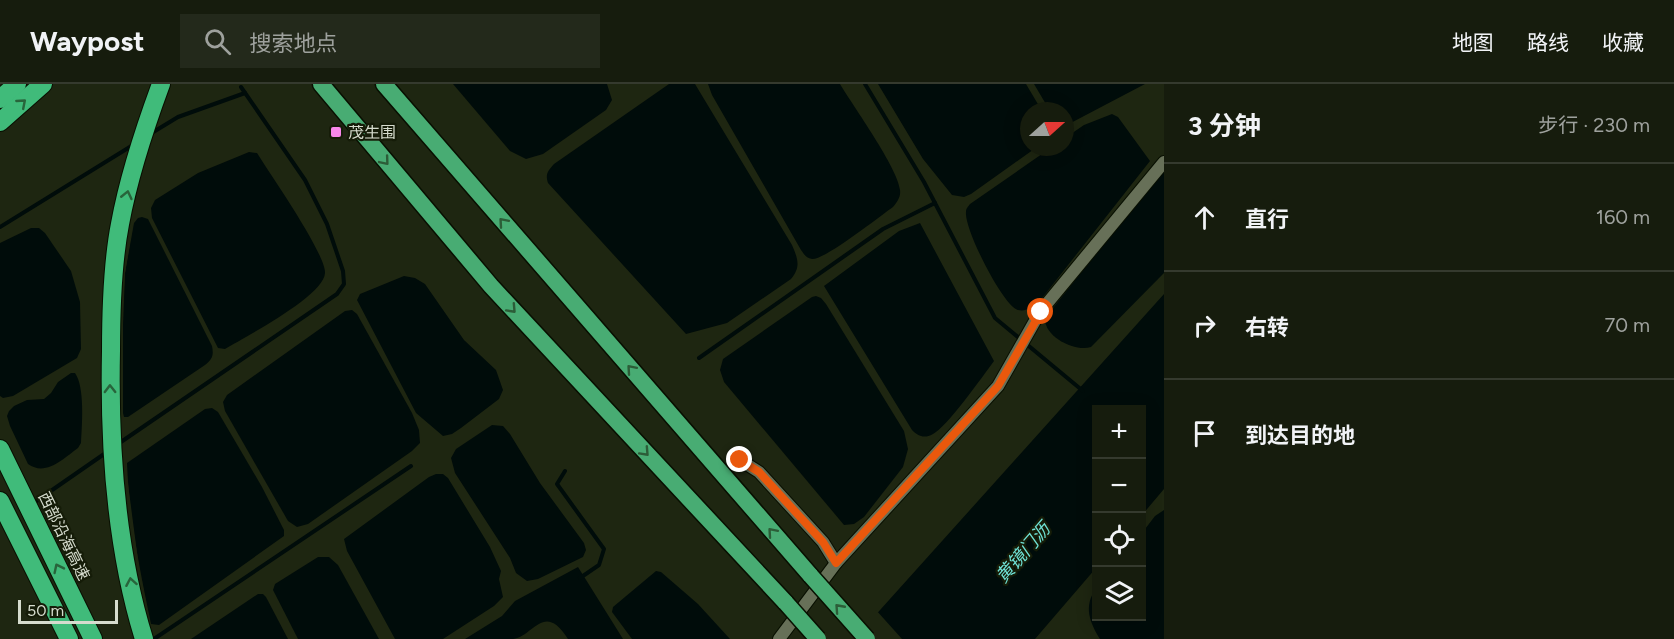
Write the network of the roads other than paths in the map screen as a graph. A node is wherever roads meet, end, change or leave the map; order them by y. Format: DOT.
graph roads {
  1 [pos="17,84"];
  2 [pos="43,84"];
  3 [pos="161,84"];
  4 [pos="321,84"];
  5 [pos="384,84"];
  6 [pos="0,99"];
  7 [pos="0,122"];
  8 [pos="1164,162"];
  9 [pos="0,449"];
  10 [pos="740,460"];
  11 [pos="0,501"];
  12 [pos="836,563"];
  13 [pos="69,639"];
  14 [pos="93,639"];
  15 [pos="144,639"];
  16 [pos="779,639"];
  17 [pos="818,639"];
  18 [pos="867,639"];
  1 -- 6 [label="highway"];
  7 -- 2 [label="highway, one-way"];
  15 -- 3 [label="highway, one-way"];
  4 -- 17 [label="highway, one-way, bridge"];
  18 -- 5 [label="highway, one-way, bridge"];
  8 -- 12 [label="street"];
  14 -- 9 [label="highway, 西部沿海高速, one-way"];
  10 -- 12 [label="street"];
  11 -- 13 [label="highway"];
  12 -- 16 [label="street"];
}
